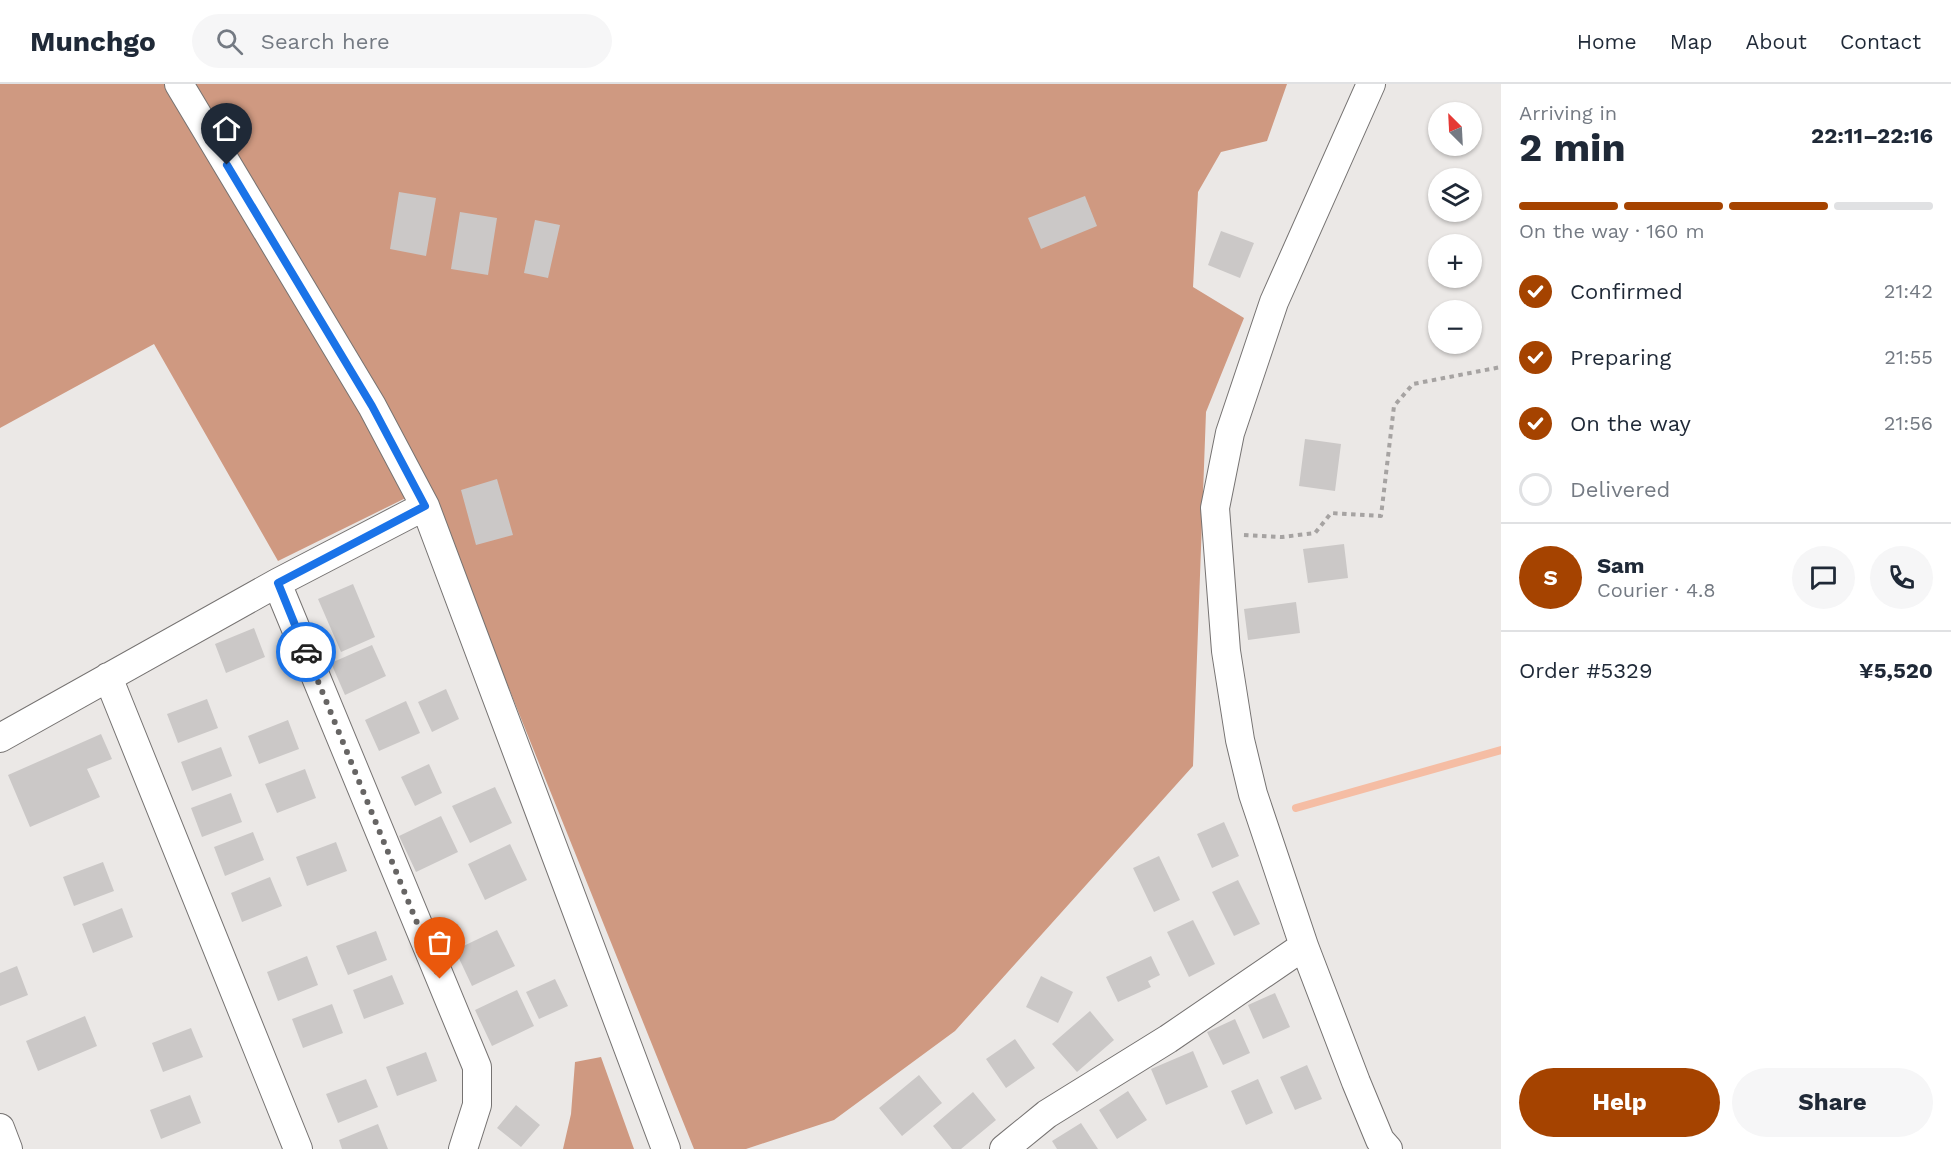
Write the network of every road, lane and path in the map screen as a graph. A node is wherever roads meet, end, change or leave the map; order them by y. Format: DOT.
graph roads {
  1 [pos="179,84"];
  2 [pos="1371,84"];
  3 [pos="1501,367"];
  4 [pos="425,506"];
  5 [pos="1216,533"];
  6 [pos="278,583"];
  7 [pos="108,677"];
  8 [pos="0,738"];
  9 [pos="1304,946"];
  10 [pos="0,1128"];
  11 [pos="8,1149"];
  12 [pos="298,1149"];
  13 [pos="463,1149"];
  14 [pos="666,1149"];
  15 [pos="1004,1149"];
  16 [pos="1388,1149"];
  1 -- 4 [label="street"];
  2 -- 5 [label="street"];
  3 -- 5 [label="path"];
  4 -- 6 [label="street"];
  4 -- 14 [label="street"];
  5 -- 9 [label="street"];
  6 -- 7 [label="street"];
  6 -- 13 [label="street"];
  7 -- 8 [label="street"];
  7 -- 12 [label="street"];
  9 -- 15 [label="street"];
  9 -- 16 [label="street"];
  10 -- 11 [label="street"];
}
